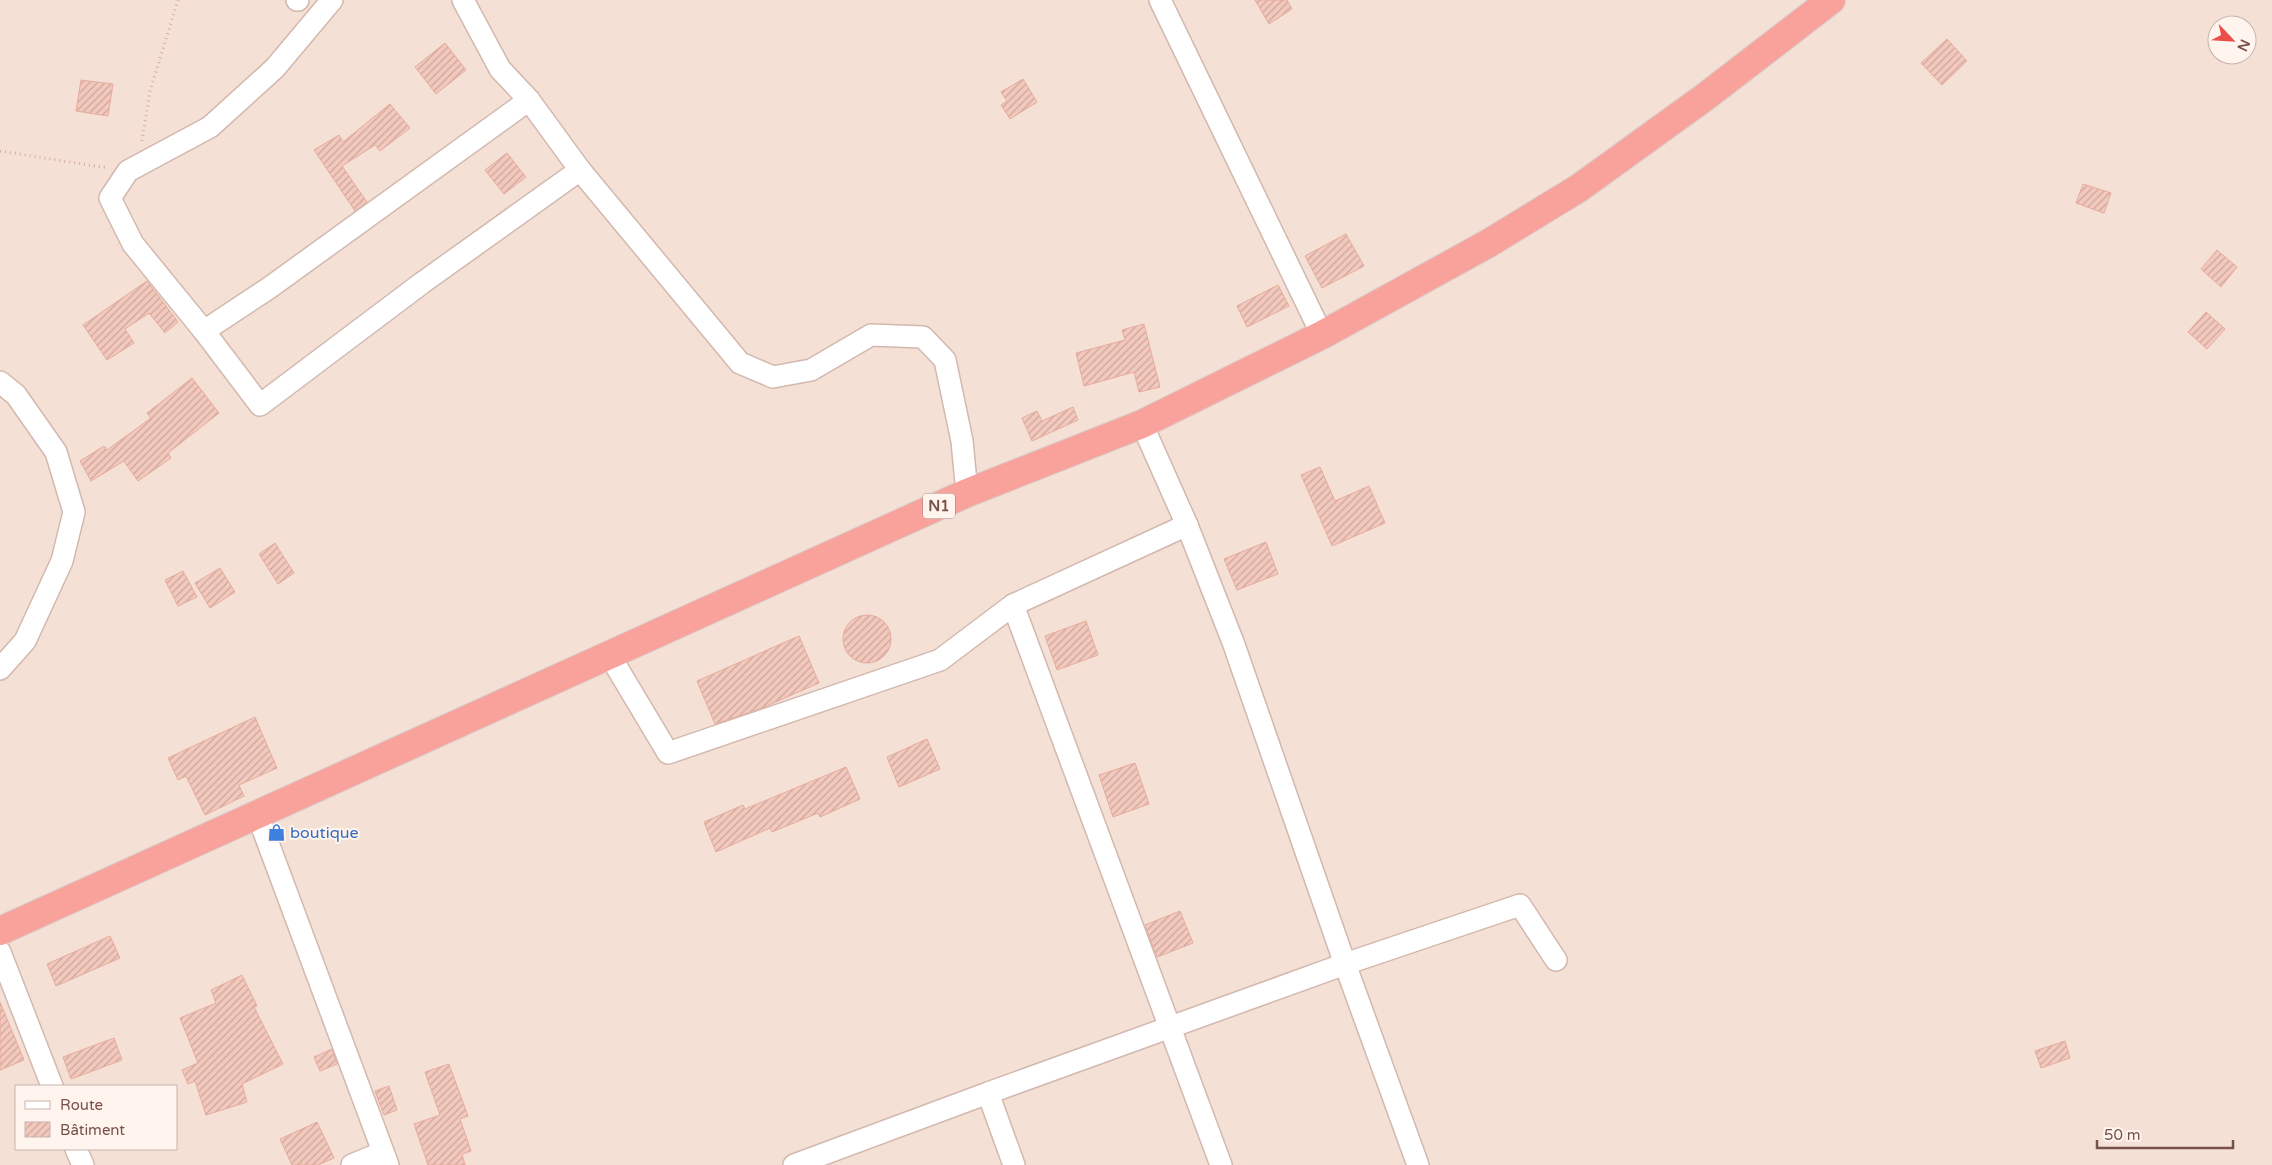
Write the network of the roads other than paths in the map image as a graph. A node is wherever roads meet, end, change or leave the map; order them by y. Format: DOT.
graph roads {
  1 [pos="332,0"];
  2 [pos="463,0"];
  3 [pos="1160,0"];
  4 [pos="1831,0"];
  5 [pos="529,100"];
  6 [pos="580,170"];
  7 [pos="204,331"];
  8 [pos="1322,335"];
  9 [pos="0,382"];
  10 [pos="1142,424"];
  11 [pos="967,493"];
  12 [pos="1187,525"];
  13 [pos="1013,605"];
  14 [pos="610,656"];
  15 [pos="0,669"];
  16 [pos="258,816"];
  17 [pos="0,931"];
  18 [pos="0,952"];
  19 [pos="1556,960"];
  20 [pos="1345,964"];
  21 [pos="1170,1027"];
  22 [pos="52,1085"];
  23 [pos="988,1093"];
  24 [pos="76,1150"];
  25 [pos="386,1158"];
  26 [pos="83,1165"];
  27 [pos="352,1165"];
  28 [pos="794,1165"];
  29 [pos="1014,1165"];
  30 [pos="1221,1165"];
  31 [pos="1418,1165"];
  1 -- 7 [label="street"];
  2 -- 5 [label="street"];
  3 -- 8 [label="street"];
  4 -- 8 [label="highway, N1"];
  5 -- 6 [label="street"];
  5 -- 7 [label="street"];
  6 -- 7 [label="street"];
  6 -- 11 [label="street"];
  8 -- 10 [label="highway, N1"];
  9 -- 15 [label="street"];
  10 -- 11 [label="highway, N1"];
  10 -- 12 [label="street"];
  11 -- 14 [label="highway, N1"];
  12 -- 13 [label="street"];
  12 -- 20 [label="street"];
  13 -- 14 [label="street"];
  13 -- 21 [label="street"];
  14 -- 16 [label="highway, N1"];
  16 -- 17 [label="highway, N1"];
  16 -- 25 [label="street"];
  18 -- 22 [label="street"];
  19 -- 20 [label="street"];
  20 -- 21 [label="street"];
  20 -- 31 [label="street"];
  21 -- 23 [label="street"];
  21 -- 30 [label="street"];
  23 -- 28 [label="street"];
  23 -- 29 [label="street"];
  24 -- 26 [label="street"];
  25 -- 27 [label="street"];
}
